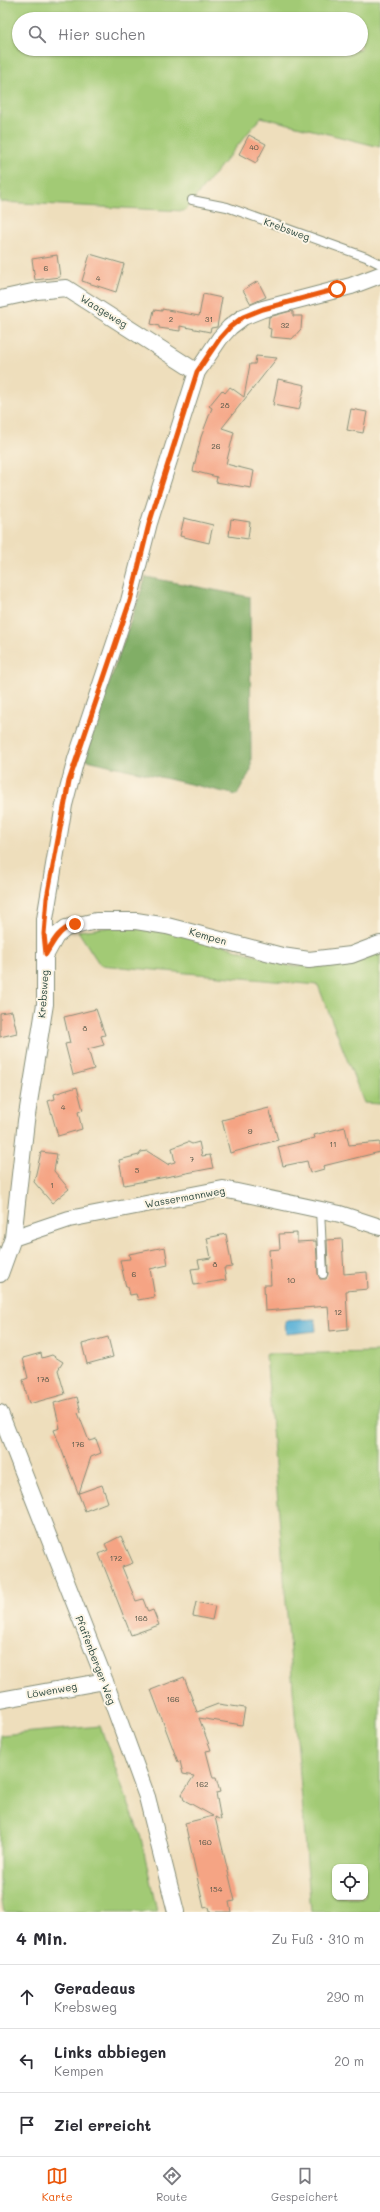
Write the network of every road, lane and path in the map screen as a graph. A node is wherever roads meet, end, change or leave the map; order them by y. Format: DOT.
graph roads {
  1 [pos="192,200"];
  2 [pos="380,264"];
  3 [pos="380,275"];
  4 [pos="0,299"];
  5 [pos="197,372"];
  6 [pos="380,944"];
  7 [pos="46,954"];
  8 [pos="320,1209"];
  9 [pos="380,1227"];
  10 [pos="13,1238"];
  11 [pos="0,1274"];
  12 [pos="323,1274"];
  13 [pos="0,1413"];
  14 [pos="104,1681"];
  15 [pos="0,1700"];
  16 [pos="176,1912"];
  1 -- 2 [label="lane, Krebsweg"];
  3 -- 5 [label="street, Krebsweg"];
  4 -- 5 [label="street, Waageweg"];
  5 -- 7 [label="street, Krebsweg"];
  6 -- 7 [label="street, Kempen"];
  7 -- 10 [label="street, Krebsweg"];
  8 -- 9 [label="street, Wassermannweg"];
  8 -- 10 [label="street, Wassermannweg"];
  8 -- 12 [label="lane"];
  10 -- 11 [label="street, Krebsweg"];
  13 -- 14 [label="street, Pfaffenberger Weg"];
  14 -- 15 [label="street, Löwenweg"];
  14 -- 16 [label="street, Pfaffenberger Weg"];
}
